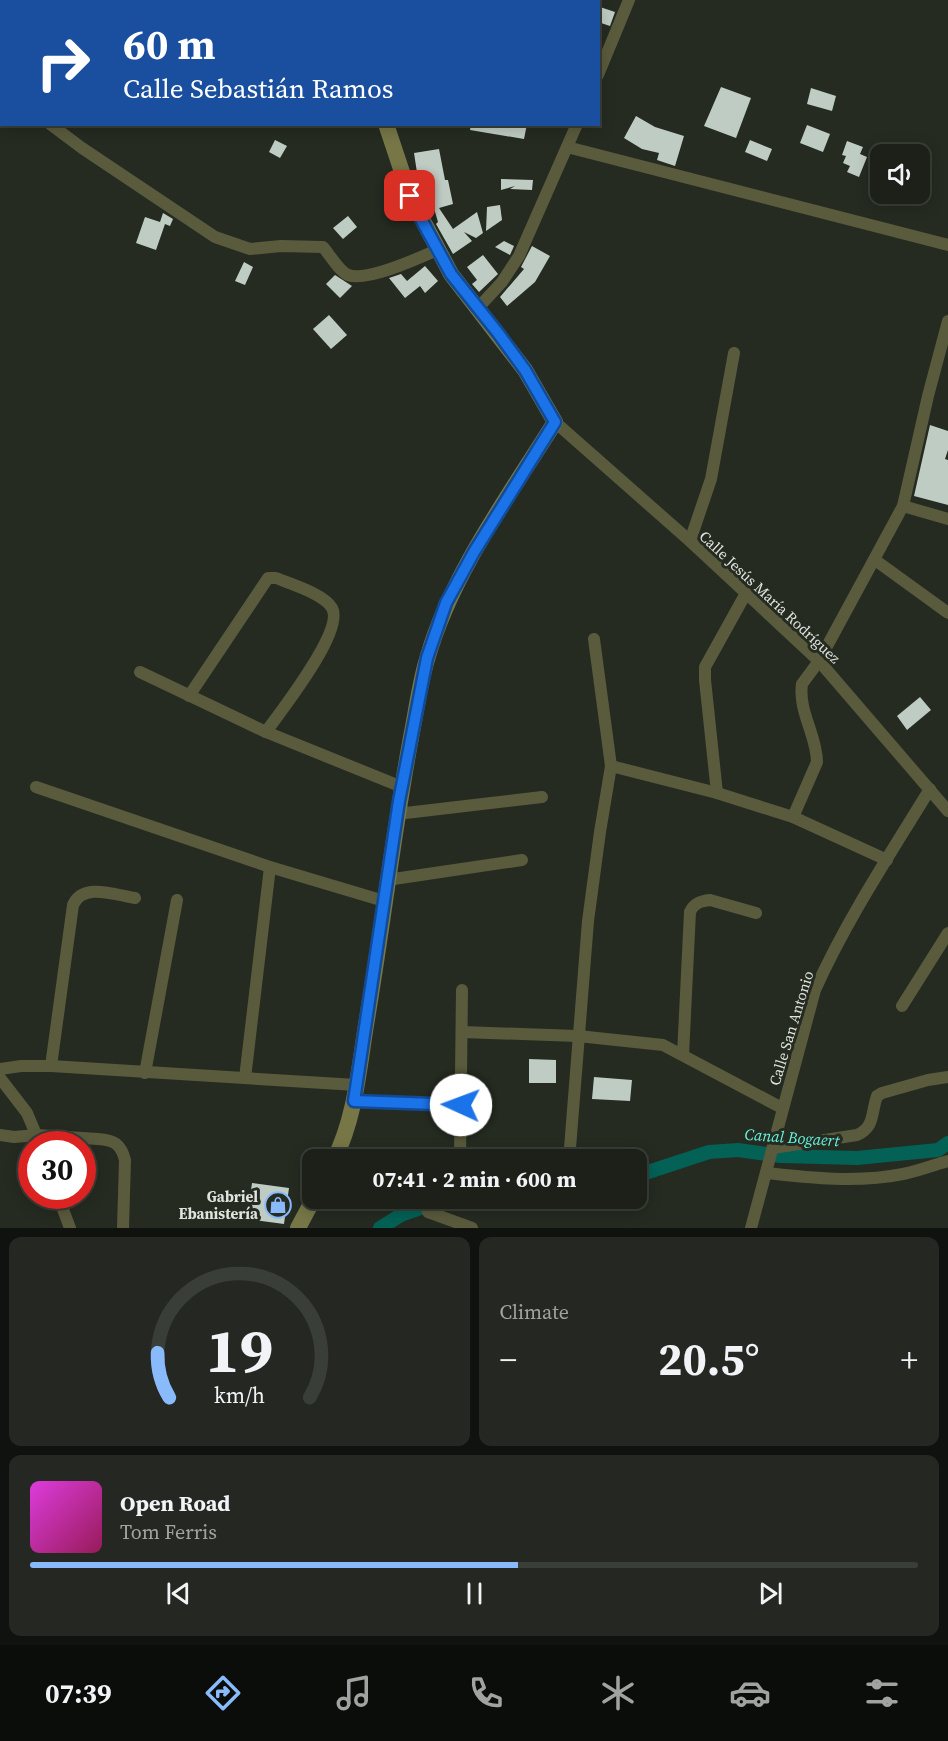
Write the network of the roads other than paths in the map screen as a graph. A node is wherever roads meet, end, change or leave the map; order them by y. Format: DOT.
graph roads {
  1 [pos="629,0"];
  2 [pos="600,72"];
  3 [pos="53,126"];
  4 [pos="387,126"];
  5 [pos="576,126"];
  6 [pos="567,147"];
  7 [pos="948,245"];
  8 [pos="437,250"];
  9 [pos="478,308"];
  10 [pos="948,321"];
  11 [pos="734,353"];
  12 [pos="555,422"];
  13 [pos="903,506"];
  14 [pos="948,519"];
  15 [pos="690,541"];
  16 [pos="875,560"];
  17 [pos="745,594"];
  18 [pos="948,613"];
  19 [pos="594,639"];
  20 [pos="819,661"];
  21 [pos="140,672"];
  22 [pos="189,696"];
  23 [pos="266,732"];
  24 [pos="611,766"];
  25 [pos="36,787"];
  26 [pos="402,787"];
  27 [pos="930,789"];
  28 [pos="717,793"];
  29 [pos="542,797"];
  30 [pos="948,811"];
  31 [pos="397,814"];
  32 [pos="793,817"];
  33 [pos="522,860"];
  34 [pos="886,860"];
  35 [pos="270,867"];
  36 [pos="387,880"];
  37 [pos="135,898"];
  38 [pos="177,900"];
  39 [pos="384,901"];
  40 [pos="756,913"];
  41 [pos="948,933"];
  42 [pos="462,990"];
  43 [pos="902,1006"];
  44 [pos="462,1032"];
  45 [pos="579,1036"];
  46 [pos="683,1055"];
  47 [pos="51,1066"];
  48 [pos="0,1069"];
  49 [pos="146,1073"];
  50 [pos="948,1077"];
  51 [pos="0,1078"];
  52 [pos="245,1078"];
  53 [pos="355,1093"];
  54 [pos="461,1105"];
  55 [pos="782,1108"];
  56 [pos="35,1131"];
  57 [pos="0,1135"];
  58 [pos="18,1137"];
  59 [pos="96,1140"];
  60 [pos="570,1148"];
  61 [pos="339,1149"];
  62 [pos="460,1149"];
  63 [pos="773,1149"];
  64 [pos="948,1161"];
  65 [pos="768,1169"];
  66 [pos="63,1209"];
  67 [pos="308,1209"];
  68 [pos="428,1212"];
  69 [pos="70,1228"];
  70 [pos="123,1228"];
  71 [pos="298,1228"];
  72 [pos="472,1228"];
  73 [pos="751,1228"];
  1 -- 2 [label="street"];
  3 -- 8 [label="street"];
  4 -- 8 [label="main road"];
  5 -- 6 [label="street"];
  6 -- 7 [label="street"];
  6 -- 9 [label="street"];
  8 -- 9 [label="main road"];
  9 -- 12 [label="main road"];
  10 -- 13 [label="street"];
  11 -- 15 [label="street"];
  12 -- 15 [label="street, Calle Jesús María Rodríguez"];
  12 -- 26 [label="main road"];
  13 -- 14 [label="street"];
  13 -- 16 [label="street"];
  15 -- 17 [label="street, Calle Jesús María Rodríguez"];
  16 -- 18 [label="street"];
  16 -- 20 [label="street"];
  17 -- 20 [label="street, Calle Jesús María Rodríguez"];
  17 -- 28 [label="street"];
  19 -- 24 [label="street"];
  20 -- 27 [label="street, Calle Jesús María Rodríguez"];
  20 -- 32 [label="street"];
  21 -- 22 [label="street"];
  22 -- 23 [label="street"];
  22 -- 23 [label="street"];
  23 -- 26 [label="street"];
  24 -- 28 [label="street"];
  24 -- 45 [label="street"];
  25 -- 35 [label="street"];
  26 -- 31 [label="main road"];
  27 -- 30 [label="street, Calle Jesús María Rodríguez"];
  27 -- 34 [label="street, Calle San Antonio"];
  28 -- 32 [label="street"];
  29 -- 31 [label="street"];
  31 -- 36 [label="main road"];
  32 -- 34 [label="street"];
  33 -- 36 [label="street"];
  34 -- 55 [label="street, Calle San Antonio"];
  35 -- 39 [label="street"];
  35 -- 52 [label="street"];
  36 -- 39 [label="main road"];
  37 -- 47 [label="street"];
  38 -- 49 [label="street"];
  39 -- 53 [label="main road"];
  40 -- 46 [label="street"];
  41 -- 43 [label="street"];
  42 -- 44 [label="street"];
  44 -- 45 [label="street"];
  44 -- 54 [label="street"];
  45 -- 46 [label="street"];
  45 -- 60 [label="street"];
  46 -- 55 [label="street"];
  47 -- 48 [label="street"];
  47 -- 49 [label="street"];
  49 -- 52 [label="street"];
  50 -- 63 [label="street"];
  51 -- 56 [label="street"];
  52 -- 53 [label="street"];
  53 -- 54 [label="street"];
  53 -- 61 [label="main road"];
  54 -- 62 [label="street"];
  55 -- 63 [label="street, Calle San Antonio"];
  57 -- 58 [label="street"];
  59 -- 70 [label="street"];
  63 -- 65 [label="street, Calle San Antonio"];
  64 -- 65 [label="street"];
  65 -- 73 [label="street, Calle San Antonio"];
  66 -- 69 [label="street"];
  67 -- 71 [label="main road"];
  68 -- 72 [label="street"];
}
